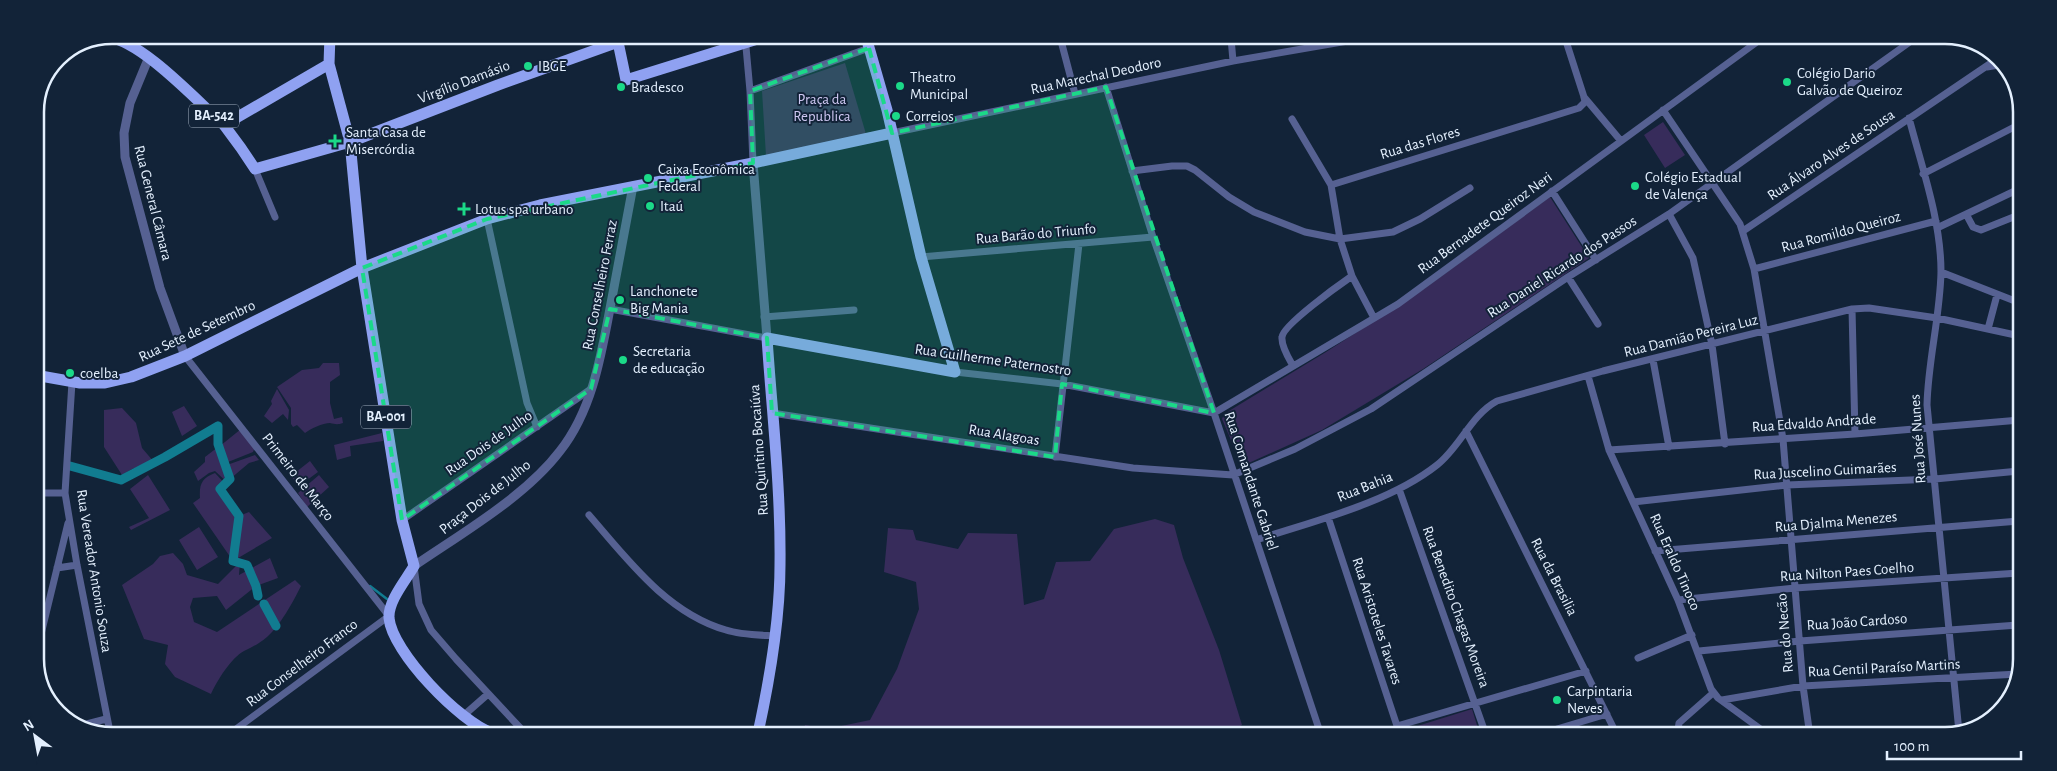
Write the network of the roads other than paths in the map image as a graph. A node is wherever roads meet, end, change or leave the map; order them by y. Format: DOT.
graph roads {
  1 [pos="133,44"];
  2 [pos="330,44"];
  3 [pos="604,44"];
  4 [pos="618,44"];
  5 [pos="733,44"];
  6 [pos="745,44"];
  7 [pos="862,44"];
  8 [pos="868,44"];
  9 [pos="1062,44"];
  10 [pos="1232,44"];
  11 [pos="1331,44"];
  12 [pos="1567,44"];
  13 [pos="1754,44"];
  14 [pos="1907,44"];
  15 [pos="150,57"];
  16 [pos="1233,61"];
  17 [pos="1992,63"];
  18 [pos="329,64"];
  19 [pos="1995,66"];
  20 [pos="1984,68"];
  21 [pos="1106,88"];
  22 [pos="750,91"];
  23 [pos="1075,94"];
  24 [pos="1584,97"];
  25 [pos="1663,110"];
  26 [pos="1909,118"];
  27 [pos="1292,119"];
  28 [pos="224,125"];
  29 [pos="2013,128"];
  30 [pos="892,133"];
  31 [pos="1621,141"];
  32 [pos="350,142"];
  33 [pos="753,163"];
  34 [pos="255,169"];
  35 [pos="1132,171"];
  36 [pos="1923,174"];
  37 [pos="1712,183"];
  38 [pos="1331,185"];
  39 [pos="633,186"];
  40 [pos="1470,188"];
  41 [pos="1552,191"];
  42 [pos="2013,192"];
  43 [pos="1669,214"];
  44 [pos="1966,214"];
  45 [pos="275,217"];
  46 [pos="2013,217"];
  47 [pos="487,219"];
  48 [pos="1936,224"];
  49 [pos="1743,231"];
  50 [pos="1153,237"];
  51 [pos="1340,239"];
  52 [pos="1079,244"];
  53 [pos="921,257"];
  54 [pos="1596,260"];
  55 [pos="362,268"];
  56 [pos="1754,269"];
  57 [pos="1941,272"];
  58 [pos="1352,276"];
  59 [pos="1568,277"];
  60 [pos="1997,294"];
  61 [pos="2013,300"];
  62 [pos="610,309"];
  63 [pos="854,310"];
  64 [pos="1852,310"];
  65 [pos="764,317"];
  66 [pos="1374,318"];
  67 [pos="1937,318"];
  68 [pos="1598,324"];
  69 [pos="1988,329"];
  70 [pos="1765,331"];
  71 [pos="2013,334"];
  72 [pos="767,338"];
  73 [pos="1712,345"];
  74 [pos="185,356"];
  75 [pos="1653,360"];
  76 [pos="1293,366"];
  77 [pos="955,372"];
  78 [pos="1588,376"];
  79 [pos="44,377"];
  80 [pos="72,382"];
  81 [pos="1062,384"];
  82 [pos="591,389"];
  83 [pos="772,413"];
  84 [pos="1214,413"];
  85 [pos="2013,421"];
  86 [pos="537,427"];
  87 [pos="1929,427"];
  88 [pos="1466,431"];
  89 [pos="1855,434"];
  90 [pos="1783,439"];
  91 [pos="1725,444"];
  92 [pos="1669,447"];
  93 [pos="1609,450"];
  94 [pos="1055,457"];
  95 [pos="2013,472"];
  96 [pos="1233,475"];
  97 [pos="1935,479"];
  98 [pos="1787,485"];
  99 [pos="1399,488"];
  100 [pos="65,492"];
  101 [pos="44,493"];
  102 [pos="1633,502"];
  103 [pos="589,515"];
  104 [pos="1328,516"];
  105 [pos="69,519"];
  106 [pos="402,520"];
  107 [pos="2013,521"];
  108 [pos="1940,527"];
  109 [pos="1791,539"];
  110 [pos="1256,540"];
  111 [pos="1655,551"];
  112 [pos="77,565"];
  113 [pos="414,566"];
  114 [pos="57,568"];
  115 [pos="2013,573"];
  116 [pos="1944,579"];
  117 [pos="1795,588"];
  118 [pos="1678,600"];
  119 [pos="389,616"];
  120 [pos="44,622"];
  121 [pos="2013,625"];
  122 [pos="1948,629"];
  123 [pos="1692,635"];
  124 [pos="776,636"];
  125 [pos="1800,641"];
  126 [pos="1699,651"];
  127 [pos="1638,658"];
  128 [pos="1586,671"];
  129 [pos="2012,674"];
  130 [pos="1954,678"];
  131 [pos="1803,686"];
  132 [pos="1713,693"];
  133 [pos="488,694"];
  134 [pos="1722,700"];
  135 [pos="1476,703"];
  136 [pos="1607,714"];
  137 [pos="463,716"];
  138 [pos="106,718"];
  139 [pos="88,723"];
  140 [pos="1397,726"];
  141 [pos="1958,726"];
  142 [pos="108,727"];
  143 [pos="239,727"];
  144 [pos="480,727"];
  145 [pos="519,727"];
  146 [pos="759,727"];
  147 [pos="1318,727"];
  148 [pos="1484,727"];
  149 [pos="1564,727"];
  150 [pos="1613,727"];
  151 [pos="1679,727"];
  152 [pos="1758,727"];
  153 [pos="1809,727"];
  1 -- 15 [label="main road, BA-542"];
  2 -- 18 [label="main road, BA-001"];
  3 -- 32 [label="main road, Virgílio Damásio"];
  4 -- 5 [label="main road"];
  6 -- 22 [label="street"];
  7 -- 22 [label="street"];
  8 -- 30 [label="main road"];
  9 -- 23 [label="street"];
  10 -- 16 [label="street"];
  11 -- 16 [label="street, Rua Marechal Deodoro"];
  12 -- 24 [label="street"];
  13 -- 25 [label="street, Rua Bernadete Queiroz Neri"];
  14 -- 37 [label="street, Rua Daniel Ricardo dos Passos"];
  15 -- 28 [label="main road, BA-542"];
  15 -- 74 [label="street, Rua General Câmara"];
  16 -- 21 [label="street, Rua Marechal Deodoro"];
  17 -- 20 [label="street, Rua Álvaro Alves de Sousa"];
  18 -- 28 [label="main road, BA-542"];
  18 -- 32 [label="main road, BA-001"];
  19 -- 20 [label="street, Rua Álvaro Alves de Sousa"];
  20 -- 26 [label="street, Rua Álvaro Alves de Sousa"];
  21 -- 23 [label="street, Rua Marechal Deodoro"];
  21 -- 35 [label="street, Rua Comandante Gabriel"];
  22 -- 33 [label="street"];
  23 -- 30 [label="street, Rua Marechal Deodoro"];
  24 -- 31 [label="street"];
  24 -- 38 [label="street, Rua das Flores"];
  25 -- 31 [label="street, Rua Bernadete Queiroz Neri"];
  25 -- 37 [label="street, Rua do Necão"];
  26 -- 36 [label="street, Rua José Nunes"];
  26 -- 49 [label="street, Rua Álvaro Alves de Sousa"];
  27 -- 38 [label="street"];
  28 -- 34 [label="main road"];
  29 -- 36 [label="street"];
  30 -- 33 [label="main road, Rua Sete de Setembro"];
  30 -- 53 [label="main road"];
  31 -- 41 [label="street, Rua Bernadete Queiroz Neri"];
  32 -- 34 [label="main road, Virgílio Damásio"];
  32 -- 55 [label="main road, BA-001"];
  33 -- 39 [label="main road, Rua Sete de Setembro"];
  33 -- 65 [label="street, Rua Quintino Bocaiúva"];
  34 -- 45 [label="street"];
  35 -- 50 [label="street, Rua Comandante Gabriel"];
  35 -- 51 [label="street"];
  36 -- 48 [label="street, Rua José Nunes"];
  37 -- 43 [label="street, Rua Daniel Ricardo dos Passos"];
  37 -- 49 [label="street, Rua do Necão"];
  38 -- 51 [label="street"];
  39 -- 47 [label="main road, Rua Sete de Setembro"];
  39 -- 62 [label="street, Rua Conselheiro Ferraz"];
  40 -- 51 [label="street"];
  41 -- 54 [label="street"];
  41 -- 66 [label="street, Rua Bernadete Queiroz Neri"];
  42 -- 44 [label="street, Rua Romildo Queiroz"];
  43 -- 54 [label="street, Rua Daniel Ricardo dos Passos"];
  43 -- 73 [label="street"];
  44 -- 46 [label="street"];
  44 -- 48 [label="street, Rua Romildo Queiroz"];
  47 -- 55 [label="main road, Rua Sete de Setembro"];
  47 -- 86 [label="street"];
  48 -- 56 [label="street, Rua Romildo Queiroz"];
  48 -- 57 [label="street, Rua José Nunes"];
  49 -- 56 [label="street, Rua do Necão"];
  50 -- 52 [label="street, Rua Barão do Triunfo"];
  50 -- 84 [label="street, Rua Comandante Gabriel"];
  51 -- 58 [label="street"];
  52 -- 53 [label="street, Rua Barão do Triunfo"];
  52 -- 81 [label="street"];
  53 -- 77 [label="main road"];
  54 -- 59 [label="street, Rua Daniel Ricardo dos Passos"];
  55 -- 74 [label="main road, Rua Sete de Setembro"];
  55 -- 106 [label="main road, BA-001"];
  56 -- 70 [label="street, Rua do Necão"];
  57 -- 60 [label="street"];
  57 -- 67 [label="street, Rua José Nunes"];
  58 -- 66 [label="street"];
  58 -- 76 [label="street"];
  59 -- 68 [label="street"];
  59 -- 96 [label="street, Rua Daniel Ricardo dos Passos"];
  60 -- 61 [label="street"];
  60 -- 69 [label="street"];
  62 -- 72 [label="street"];
  62 -- 82 [label="street, Rua Conselheiro Ferraz"];
  63 -- 65 [label="street"];
  64 -- 67 [label="street, Rua Damião Pereira Luz"];
  64 -- 70 [label="street, Rua Damião Pereira Luz"];
  64 -- 89 [label="street"];
  65 -- 72 [label="street, Rua Quintino Bocaiúva"];
  66 -- 76 [label="street, Rua Bernadete Queiroz Neri"];
  67 -- 69 [label="street, Rua Damião Pereira Luz"];
  67 -- 87 [label="street, Rua José Nunes"];
  69 -- 71 [label="street, Rua Damião Pereira Luz"];
  70 -- 73 [label="street, Rua Damião Pereira Luz"];
  70 -- 90 [label="street, Rua do Necão"];
  72 -- 77 [label="main road, Rua Guilherme Paternostro"];
  72 -- 83 [label="main road, Rua Quintino Bocaiúva"];
  73 -- 75 [label="street, Rua Damião Pereira Luz"];
  73 -- 91 [label="street"];
  74 -- 80 [label="main road, Rua Sete de Setembro"];
  74 -- 119 [label="street, Primeiro de Março"];
  75 -- 78 [label="street, Rua Damião Pereira Luz"];
  75 -- 92 [label="street"];
  76 -- 84 [label="street, Rua Bernadete Queiroz Neri"];
  77 -- 81 [label="street, Rua Guilherme Paternostro"];
  78 -- 88 [label="street, Rua Damião Pereira Luz"];
  78 -- 93 [label="street, Rua Eraldo Tinoco"];
  79 -- 80 [label="main road, Rua Sete de Setembro"];
  80 -- 100 [label="street, Rua Vereador Antonio Souza"];
  81 -- 84 [label="street, Rua Guilherme Paternostro"];
  81 -- 94 [label="street"];
  82 -- 86 [label="street, Rua Dois de Julho"];
  82 -- 113 [label="street, Praça Dois de Julho"];
  83 -- 94 [label="street, Rua Alagoas"];
  83 -- 124 [label="main road, Rua Quintino Bocaiúva"];
  84 -- 96 [label="street, Rua Comandante Gabriel"];
  85 -- 87 [label="street, Rua Edvaldo Andrade"];
  86 -- 106 [label="street, Rua Dois de Julho"];
  87 -- 89 [label="street, Rua Edvaldo Andrade"];
  87 -- 97 [label="street, Rua José Nunes"];
  88 -- 99 [label="street, Rua Bahia"];
  88 -- 128 [label="street, Rua da Brasilia"];
  89 -- 90 [label="street, Rua Edvaldo Andrade"];
  90 -- 91 [label="street, Rua Edvaldo Andrade"];
  90 -- 98 [label="street, Rua do Necão"];
  91 -- 92 [label="street, Rua Edvaldo Andrade"];
  92 -- 93 [label="street, Rua Edvaldo Andrade"];
  93 -- 102 [label="street, Rua Eraldo Tinoco"];
  94 -- 96 [label="street, Rua Alagoas"];
  95 -- 97 [label="street, Rua Juscelino Guimarães"];
  96 -- 110 [label="street, Rua Comandante Gabriel"];
  97 -- 98 [label="street, Rua Juscelino Guimarães"];
  97 -- 108 [label="street, Rua José Nunes"];
  98 -- 102 [label="street, Rua Juscelino Guimarães"];
  98 -- 109 [label="street, Rua do Necão"];
  99 -- 104 [label="street, Rua Bahia"];
  99 -- 135 [label="street, Rua Benedito Chagas Moreira"];
  100 -- 101 [label="street"];
  100 -- 105 [label="street, Rua Vereador Antonio Souza"];
  102 -- 111 [label="street, Rua Eraldo Tinoco"];
  103 -- 124 [label="street"];
  104 -- 110 [label="street, Rua Bahia"];
  104 -- 140 [label="street, Rua Aristoteles Tavares"];
  105 -- 112 [label="street, Rua Vereador Antonio Souza"];
  105 -- 114 [label="street"];
  106 -- 113 [label="main road, BA-001"];
  107 -- 108 [label="street, Rua Djalma Menezes"];
  108 -- 109 [label="street, Rua Djalma Menezes"];
  108 -- 116 [label="street, Rua José Nunes"];
  109 -- 111 [label="street, Rua Djalma Menezes"];
  109 -- 117 [label="street, Rua do Necão"];
  110 -- 147 [label="street, Rua Comandante Gabriel"];
  111 -- 118 [label="street, Rua Eraldo Tinoco"];
  112 -- 114 [label="street"];
  112 -- 138 [label="street, Rua Vereador Antonio Souza"];
  113 -- 119 [label="main road"];
  113 -- 133 [label="street, BA-001"];
  114 -- 120 [label="street"];
  115 -- 116 [label="street, Rua Nilton Paes Coelho"];
  116 -- 117 [label="street, Rua Nilton Paes Coelho"];
  116 -- 122 [label="street, Rua José Nunes"];
  117 -- 118 [label="street, Rua Nilton Paes Coelho"];
  117 -- 125 [label="street, Rua do Necão"];
  118 -- 123 [label="street, Rua Eraldo Tinoco"];
  119 -- 137 [label="main road"];
  119 -- 143 [label="street, Rua Conselheiro Franco"];
  121 -- 122 [label="street, Rua João Cardoso"];
  122 -- 125 [label="street, Rua João Cardoso"];
  122 -- 130 [label="street, Rua José Nunes"];
  123 -- 126 [label="street, Rua Eraldo Tinoco"];
  123 -- 127 [label="street"];
  124 -- 146 [label="main road, Rua Quintino Bocaiúva"];
  125 -- 126 [label="street, Rua João Cardoso"];
  125 -- 131 [label="street, Rua do Necão"];
  126 -- 132 [label="street, Rua Eraldo Tinoco"];
  128 -- 135 [label="street"];
  128 -- 136 [label="street, Rua da Brasilia"];
  129 -- 130 [label="street, Rua Gentil Paraíso Martins"];
  130 -- 131 [label="street, Rua Gentil Paraíso Martins"];
  130 -- 141 [label="street, Rua José Nunes"];
  131 -- 134 [label="street, Rua Gentil Paraíso Martins"];
  131 -- 153 [label="street, Rua do Necão"];
  132 -- 134 [label="street"];
  132 -- 151 [label="street"];
  133 -- 137 [label="street"];
  133 -- 145 [label="street, BA-001"];
  134 -- 152 [label="street"];
  135 -- 140 [label="street"];
  135 -- 148 [label="street, Rua Benedito Chagas Moreira"];
  136 -- 149 [label="street"];
  136 -- 150 [label="street, Rua da Brasilia"];
  137 -- 144 [label="main road"];
  138 -- 139 [label="street"];
  138 -- 142 [label="street, Rua Vereador Antonio Souza"];
}
